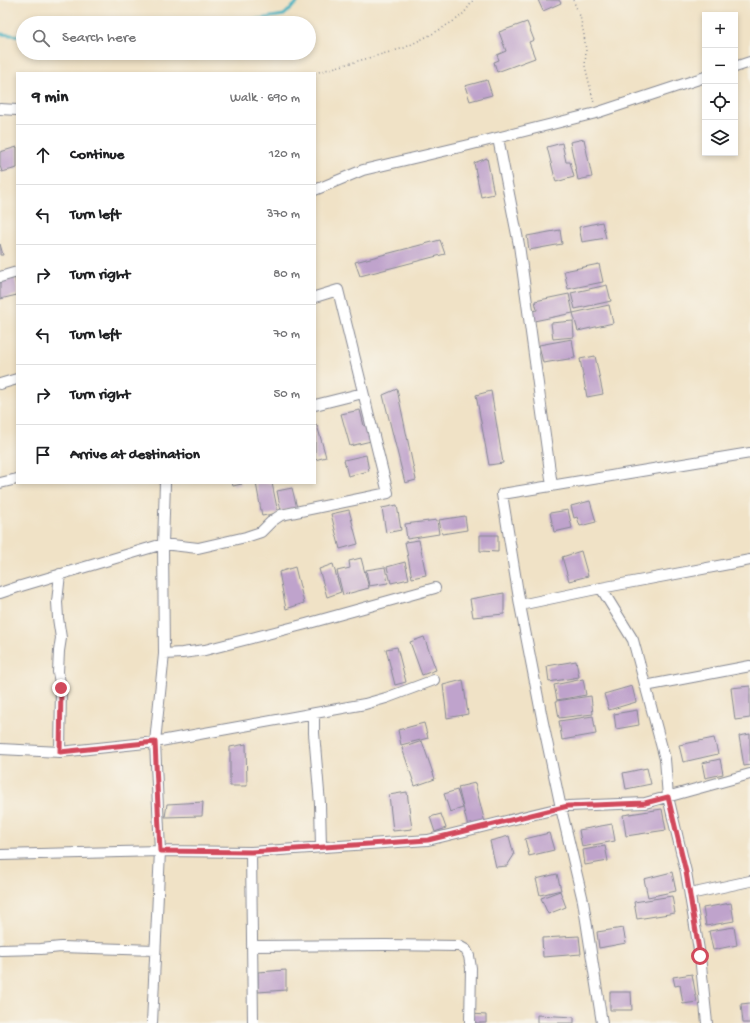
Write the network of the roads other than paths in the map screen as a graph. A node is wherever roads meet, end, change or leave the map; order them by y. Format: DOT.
graph roads {
  1 [pos="750,62"];
  2 [pos="738,66"];
  3 [pos="702,78"];
  4 [pos="0,109"];
  5 [pos="16,110"];
  6 [pos="498,138"];
  7 [pos="316,190"];
  8 [pos="16,272"];
  9 [pos="0,277"];
  10 [pos="316,297"];
  11 [pos="16,379"];
  12 [pos="0,383"];
  13 [pos="364,393"];
  14 [pos="316,405"];
  15 [pos="750,453"];
  16 [pos="16,479"];
  17 [pos="0,483"];
  18 [pos="164,484"];
  19 [pos="552,486"];
  20 [pos="163,544"];
  21 [pos="750,560"];
  22 [pos="60,574"];
  23 [pos="435,588"];
  24 [pos="602,588"];
  25 [pos="0,593"];
  26 [pos="520,605"];
  27 [pos="164,654"];
  28 [pos="750,666"];
  29 [pos="434,680"];
  30 [pos="645,686"];
  31 [pos="314,714"];
  32 [pos="155,742"];
  33 [pos="0,749"];
  34 [pos="60,752"];
  35 [pos="750,774"];
  36 [pos="668,797"];
  37 [pos="561,808"];
  38 [pos="321,847"];
  39 [pos="160,851"];
  40 [pos="251,852"];
  41 [pos="0,855"];
  42 [pos="750,881"];
  43 [pos="690,894"];
  44 [pos="252,946"];
  45 [pos="0,950"];
  46 [pos="155,950"];
  47 [pos="152,1023"];
  48 [pos="253,1023"];
  49 [pos="470,1023"];
  50 [pos="602,1023"];
  51 [pos="707,1023"];
  1 -- 2 [label="street"];
  3 -- 6 [label="street"];
  4 -- 5 [label="street"];
  6 -- 7 [label="street"];
  6 -- 19 [label="street"];
  8 -- 9 [label="street"];
  10 -- 13 [label="street"];
  11 -- 12 [label="street"];
  13 -- 14 [label="street"];
  13 -- 20 [label="street"];
  15 -- 19 [label="street"];
  16 -- 17 [label="street"];
  18 -- 20 [label="street"];
  19 -- 26 [label="street"];
  20 -- 22 [label="street"];
  20 -- 27 [label="street"];
  21 -- 24 [label="street"];
  22 -- 25 [label="street"];
  22 -- 34 [label="street"];
  23 -- 27 [label="street"];
  24 -- 26 [label="street"];
  24 -- 30 [label="street"];
  26 -- 37 [label="street"];
  27 -- 32 [label="street"];
  28 -- 30 [label="street"];
  29 -- 31 [label="street"];
  30 -- 36 [label="street"];
  31 -- 32 [label="street"];
  31 -- 38 [label="street"];
  32 -- 34 [label="street"];
  32 -- 39 [label="street"];
  33 -- 34 [label="street"];
  35 -- 36 [label="street"];
  36 -- 37 [label="street"];
  36 -- 43 [label="street"];
  37 -- 38 [label="street"];
  37 -- 50 [label="street"];
  38 -- 40 [label="street"];
  39 -- 40 [label="street"];
  39 -- 41 [label="street"];
  39 -- 46 [label="street"];
  40 -- 44 [label="street"];
  42 -- 43 [label="street"];
  43 -- 51 [label="street"];
  44 -- 48 [label="street"];
  44 -- 49 [label="street"];
  45 -- 46 [label="street"];
  46 -- 47 [label="street"];
}
